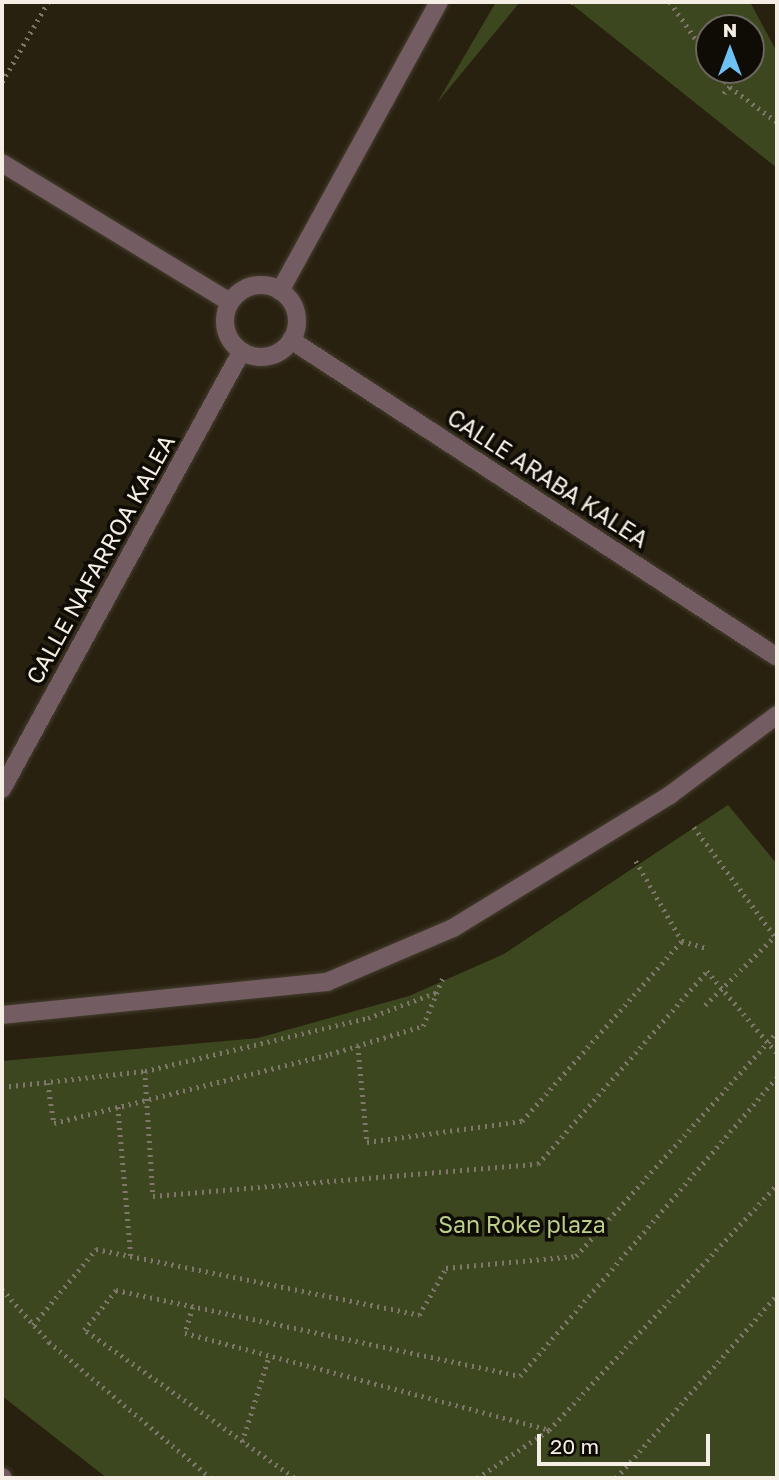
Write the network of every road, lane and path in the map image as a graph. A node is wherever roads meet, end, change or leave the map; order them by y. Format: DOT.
graph roads {
  1 [pos="48,2"];
  2 [pos="439,2"];
  3 [pos="670,2"];
  4 [pos="695,38"];
  5 [pos="2,82"];
  6 [pos="728,84"];
  7 [pos="730,87"];
  8 [pos="722,96"];
  9 [pos="777,122"];
  10 [pos="2,163"];
  11 [pos="280,290"];
  12 [pos="230,302"];
  13 [pos="291,340"];
  14 [pos="241,352"];
  15 [pos="777,657"];
  16 [pos="777,715"];
  17 [pos="2,789"];
  18 [pos="687,818"];
  19 [pos="631,855"];
  20 [pos="776,937"];
  21 [pos="681,941"];
  22 [pos="707,948"];
  23 [pos="720,985"];
  24 [pos="705,1006"];
  25 [pos="2,1015"];
  26 [pos="777,1032"];
  27 [pos="768,1042"];
  28 [pos="358,1046"];
  29 [pos="777,1053"];
  30 [pos="145,1071"];
  31 [pos="777,1077"];
  32 [pos="48,1083"];
  33 [pos="2,1087"];
  34 [pos="148,1100"];
  35 [pos="118,1107"];
  36 [pos="777,1185"];
  37 [pos="132,1257"];
  38 [pos="2,1289"];
  39 [pos="777,1295"];
  40 [pos="193,1307"];
  41 [pos="33,1325"];
  42 [pos="269,1356"];
  43 [pos="549,1430"];
  44 [pos="242,1443"];
  45 [pos="211,1478"];
  46 [pos="294,1478"];
  47 [pos="477,1478"];
  48 [pos="615,1478"];
  1 -- 5 [label="path"];
  2 -- 11 [label="street"];
  3 -- 4 [label="path"];
  6 -- 7 [label="path"];
  7 -- 8 [label="path"];
  7 -- 9 [label="path"];
  10 -- 12 [label="street"];
  11 -- 12 [label="street"];
  11 -- 13 [label="street"];
  12 -- 14 [label="street"];
  13 -- 14 [label="street"];
  13 -- 15 [label="street, CALLE ARABA KALEA"];
  14 -- 17 [label="street, CALLE NAFARROA KALEA"];
  16 -- 25 [label="street"];
  18 -- 20 [label="path"];
  19 -- 21 [label="path"];
  20 -- 23 [label="path"];
  21 -- 22 [label="path"];
  21 -- 28 [label="path"];
  23 -- 24 [label="path"];
  23 -- 27 [label="path"];
  23 -- 34 [label="path"];
  26 -- 27 [label="path"];
  27 -- 29 [label="path"];
  27 -- 37 [label="path"];
  28 -- 30 [label="path"];
  28 -- 34 [label="path"];
  30 -- 32 [label="path"];
  30 -- 34 [label="path"];
  31 -- 40 [label="path"];
  32 -- 33 [label="path"];
  32 -- 35 [label="path"];
  34 -- 35 [label="path"];
  35 -- 37 [label="path"];
  36 -- 43 [label="path"];
  37 -- 41 [label="path"];
  38 -- 41 [label="path"];
  39 -- 48 [label="path"];
  40 -- 42 [label="path"];
  40 -- 44 [label="path"];
  41 -- 45 [label="path"];
  42 -- 43 [label="path"];
  42 -- 44 [label="path"];
  43 -- 47 [label="path"];
  44 -- 46 [label="path"];
}
